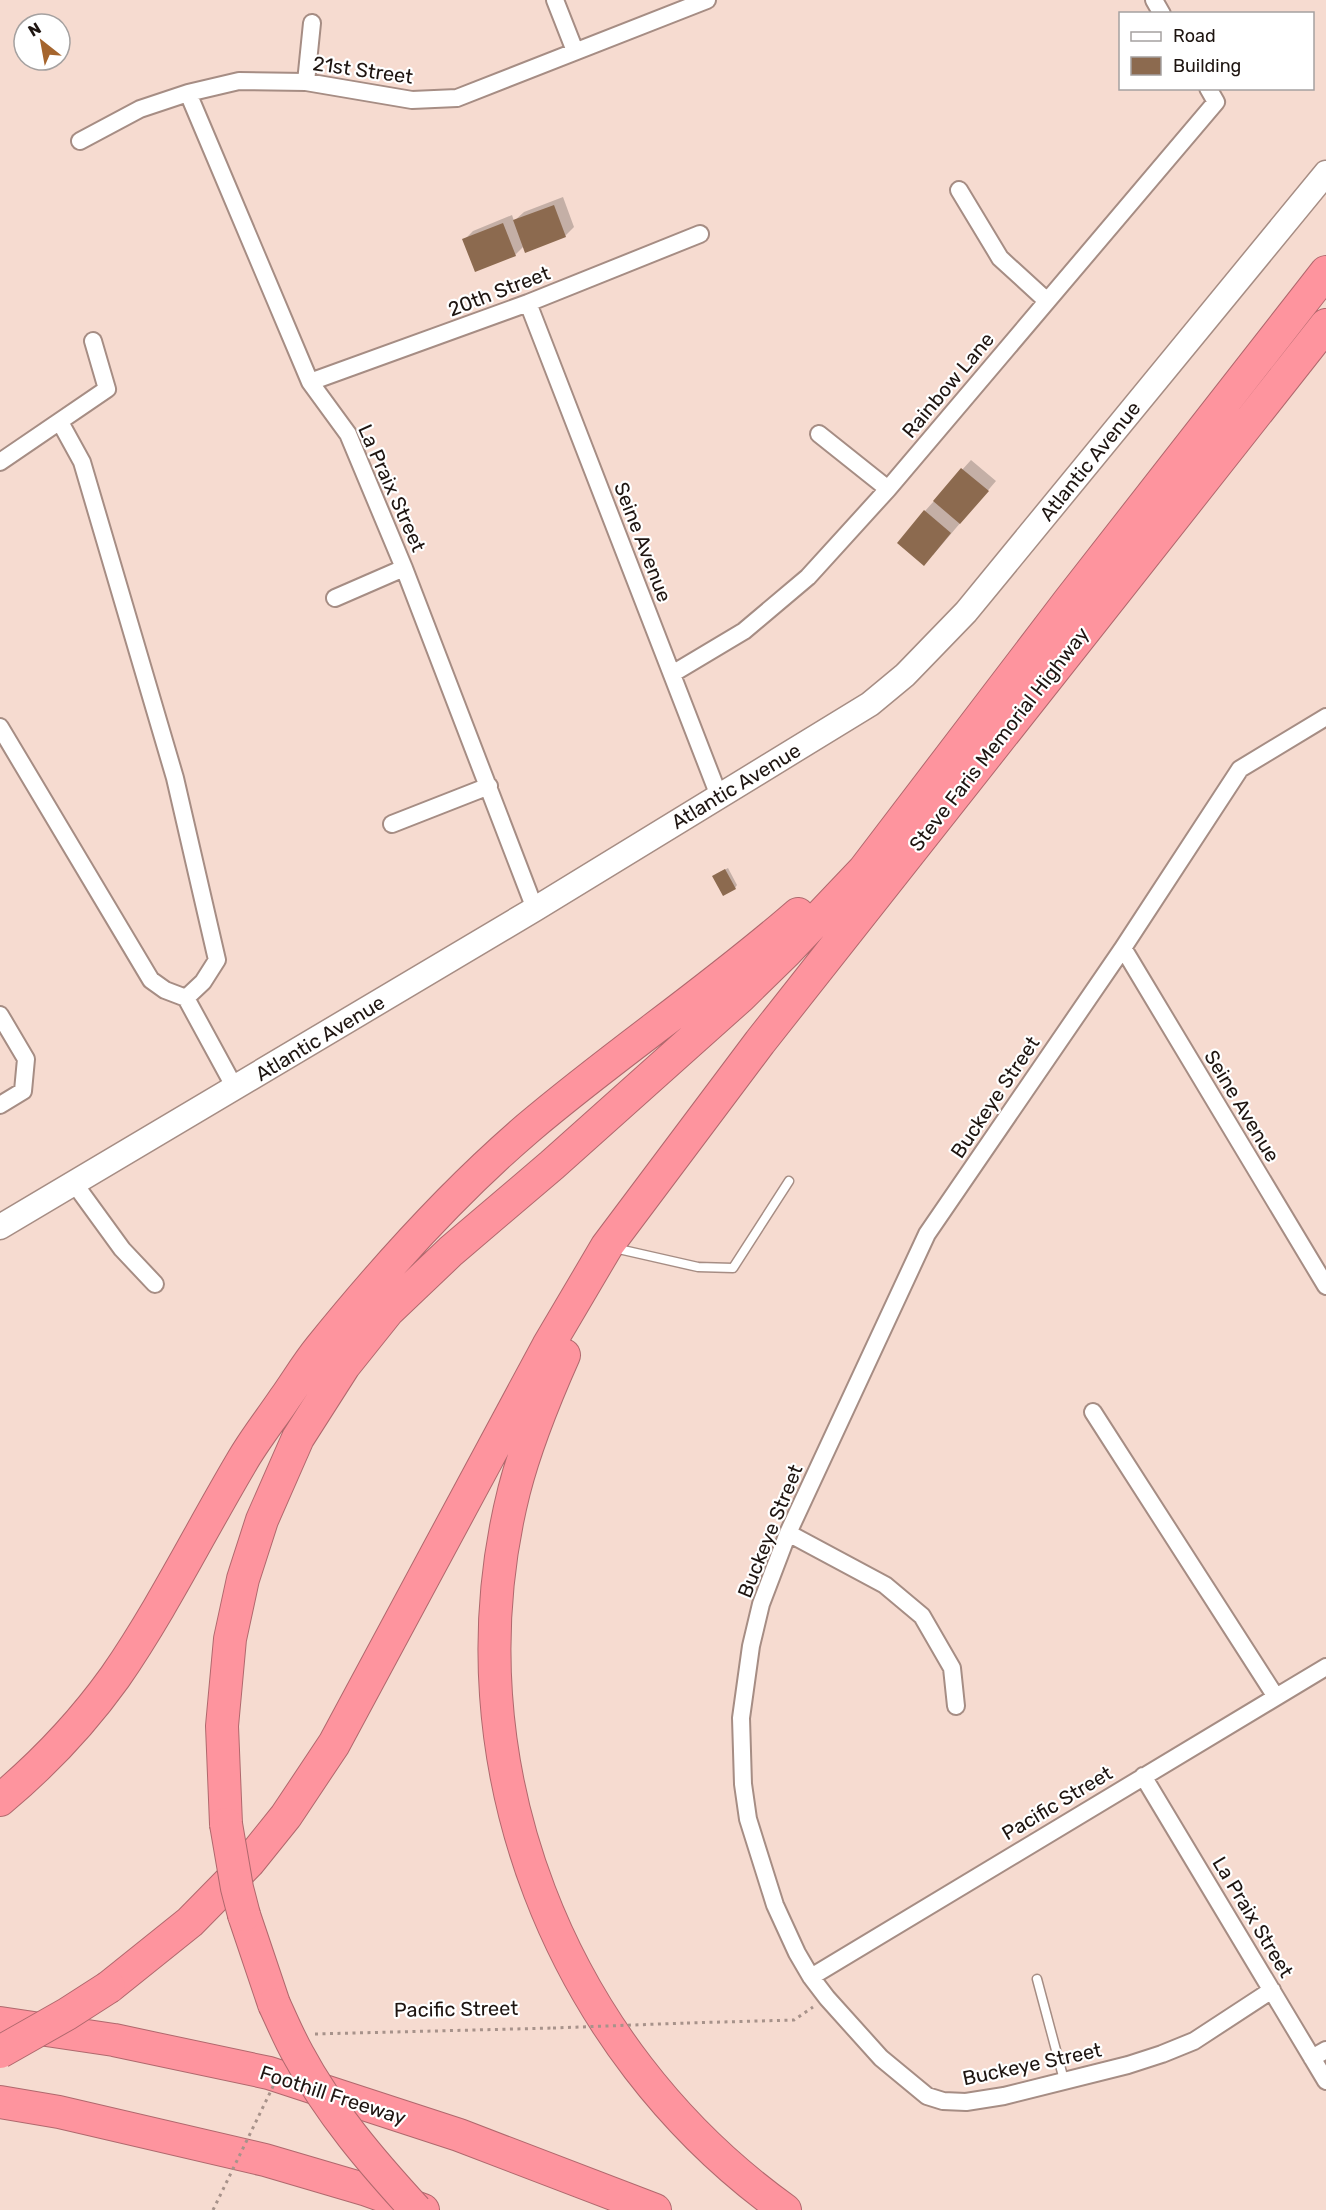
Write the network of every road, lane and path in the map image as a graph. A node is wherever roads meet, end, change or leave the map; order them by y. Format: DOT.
graph roads {
  1 [pos="555,0"];
  2 [pos="706,0"];
  3 [pos="312,23"];
  4 [pos="575,51"];
  5 [pos="306,82"];
  6 [pos="1209,90"];
  7 [pos="188,93"];
  8 [pos="80,141"];
  9 [pos="1326,173"];
  10 [pos="959,190"];
  11 [pos="700,234"];
  12 [pos="1326,272"];
  13 [pos="1047,301"];
  14 [pos="528,303"];
  15 [pos="1326,325"];
  16 [pos="93,341"];
  17 [pos="310,382"];
  18 [pos="60,422"];
  19 [pos="819,434"];
  20 [pos="0,462"];
  21 [pos="888,489"];
  22 [pos="404,568"];
  23 [pos="335,598"];
  24 [pos="1069,601"];
  25 [pos="672,674"];
  26 [pos="1326,717"];
  27 [pos="0,727"];
  28 [pos="489,786"];
  29 [pos="719,796"];
  30 [pos="392,824"];
  31 [pos="536,909"];
  32 [pos="1123,948"];
  33 [pos="186,998"];
  34 [pos="0,1016"];
  35 [pos="235,1088"];
  36 [pos="0,1105"];
  37 [pos="789,1181"];
  38 [pos="74,1183"];
  39 [pos="0,1227"];
  40 [pos="616,1246"];
  41 [pos="155,1284"];
  42 [pos="1326,1286"];
  43 [pos="1093,1413"];
  44 [pos="788,1533"];
  45 [pos="1326,1667"];
  46 [pos="1276,1697"];
  47 [pos="956,1706"];
  48 [pos="1143,1776"];
  49 [pos="0,1800"];
  50 [pos="811,1977"];
  51 [pos="1037,1979"];
  52 [pos="1272,1990"];
  53 [pos="807,2011"];
  54 [pos="0,2023"];
  55 [pos="311,2034"];
  56 [pos="0,2052"];
  57 [pos="1319,2054"];
  58 [pos="286,2061"];
  59 [pos="1064,2080"];
  60 [pos="1326,2081"];
  61 [pos="0,2102"];
  62 [pos="213,2210"];
  63 [pos="416,2210"];
  64 [pos="423,2210"];
  65 [pos="655,2210"];
  66 [pos="785,2210"];
  1 -- 4 [label="street"];
  2 -- 4 [label="street, 21st Street"];
  3 -- 5 [label="street"];
  4 -- 5 [label="street, 21st Street"];
  5 -- 7 [label="street, 21st Street"];
  6 -- 13 [label="street, Rainbow Lane"];
  7 -- 8 [label="street, 21st Street"];
  7 -- 17 [label="street, La Praix Street"];
  9 -- 29 [label="street, Atlantic Avenue"];
  10 -- 13 [label="street"];
  11 -- 14 [label="street, 20th Street"];
  12 -- 24 [label="highway, Steve Faris Memorial Highway"];
  13 -- 21 [label="street, Rainbow Lane"];
  14 -- 17 [label="street, 20th Street"];
  14 -- 25 [label="street, Seine Avenue"];
  15 -- 40 [label="highway, Steve Faris Memorial Highway"];
  16 -- 18 [label="street"];
  17 -- 22 [label="street, La Praix Street"];
  18 -- 20 [label="street"];
  18 -- 33 [label="street"];
  19 -- 21 [label="street"];
  21 -- 25 [label="street, Rainbow Lane"];
  22 -- 23 [label="street"];
  22 -- 28 [label="street, La Praix Street"];
  24 -- 49 [label="highway"];
  24 -- 63 [label="highway, bridge"];
  25 -- 29 [label="street, Seine Avenue"];
  26 -- 32 [label="street, Buckeye Street"];
  27 -- 33 [label="street"];
  28 -- 30 [label="street"];
  28 -- 31 [label="street, La Praix Street"];
  29 -- 31 [label="street, Atlantic Avenue"];
  31 -- 35 [label="street, Atlantic Avenue"];
  32 -- 42 [label="street, Seine Avenue"];
  32 -- 44 [label="street, Buckeye Street"];
  33 -- 35 [label="street"];
  34 -- 36 [label="street"];
  35 -- 38 [label="street, Atlantic Avenue"];
  37 -- 40 [label="lane"];
  38 -- 39 [label="street, Atlantic Avenue"];
  38 -- 41 [label="street"];
  40 -- 56 [label="highway, bridge"];
  40 -- 66 [label="highway"];
  43 -- 46 [label="street"];
  44 -- 47 [label="street"];
  44 -- 50 [label="street, Buckeye Street"];
  45 -- 46 [label="street, Pacific Street"];
  46 -- 48 [label="street, Pacific Street"];
  48 -- 50 [label="street, Pacific Street"];
  48 -- 52 [label="street, La Praix Street"];
  50 -- 59 [label="street, Buckeye Street"];
  51 -- 59 [label="lane"];
  52 -- 57 [label="street, La Praix Street"];
  52 -- 59 [label="street, Buckeye Street"];
  53 -- 55 [label="path, Pacific Street, bridge"];
  54 -- 65 [label="highway, Foothill Freeway"];
  57 -- 60 [label="street, La Praix Street"];
  58 -- 62 [label="path, bridge"];
  61 -- 64 [label="highway"];
}
